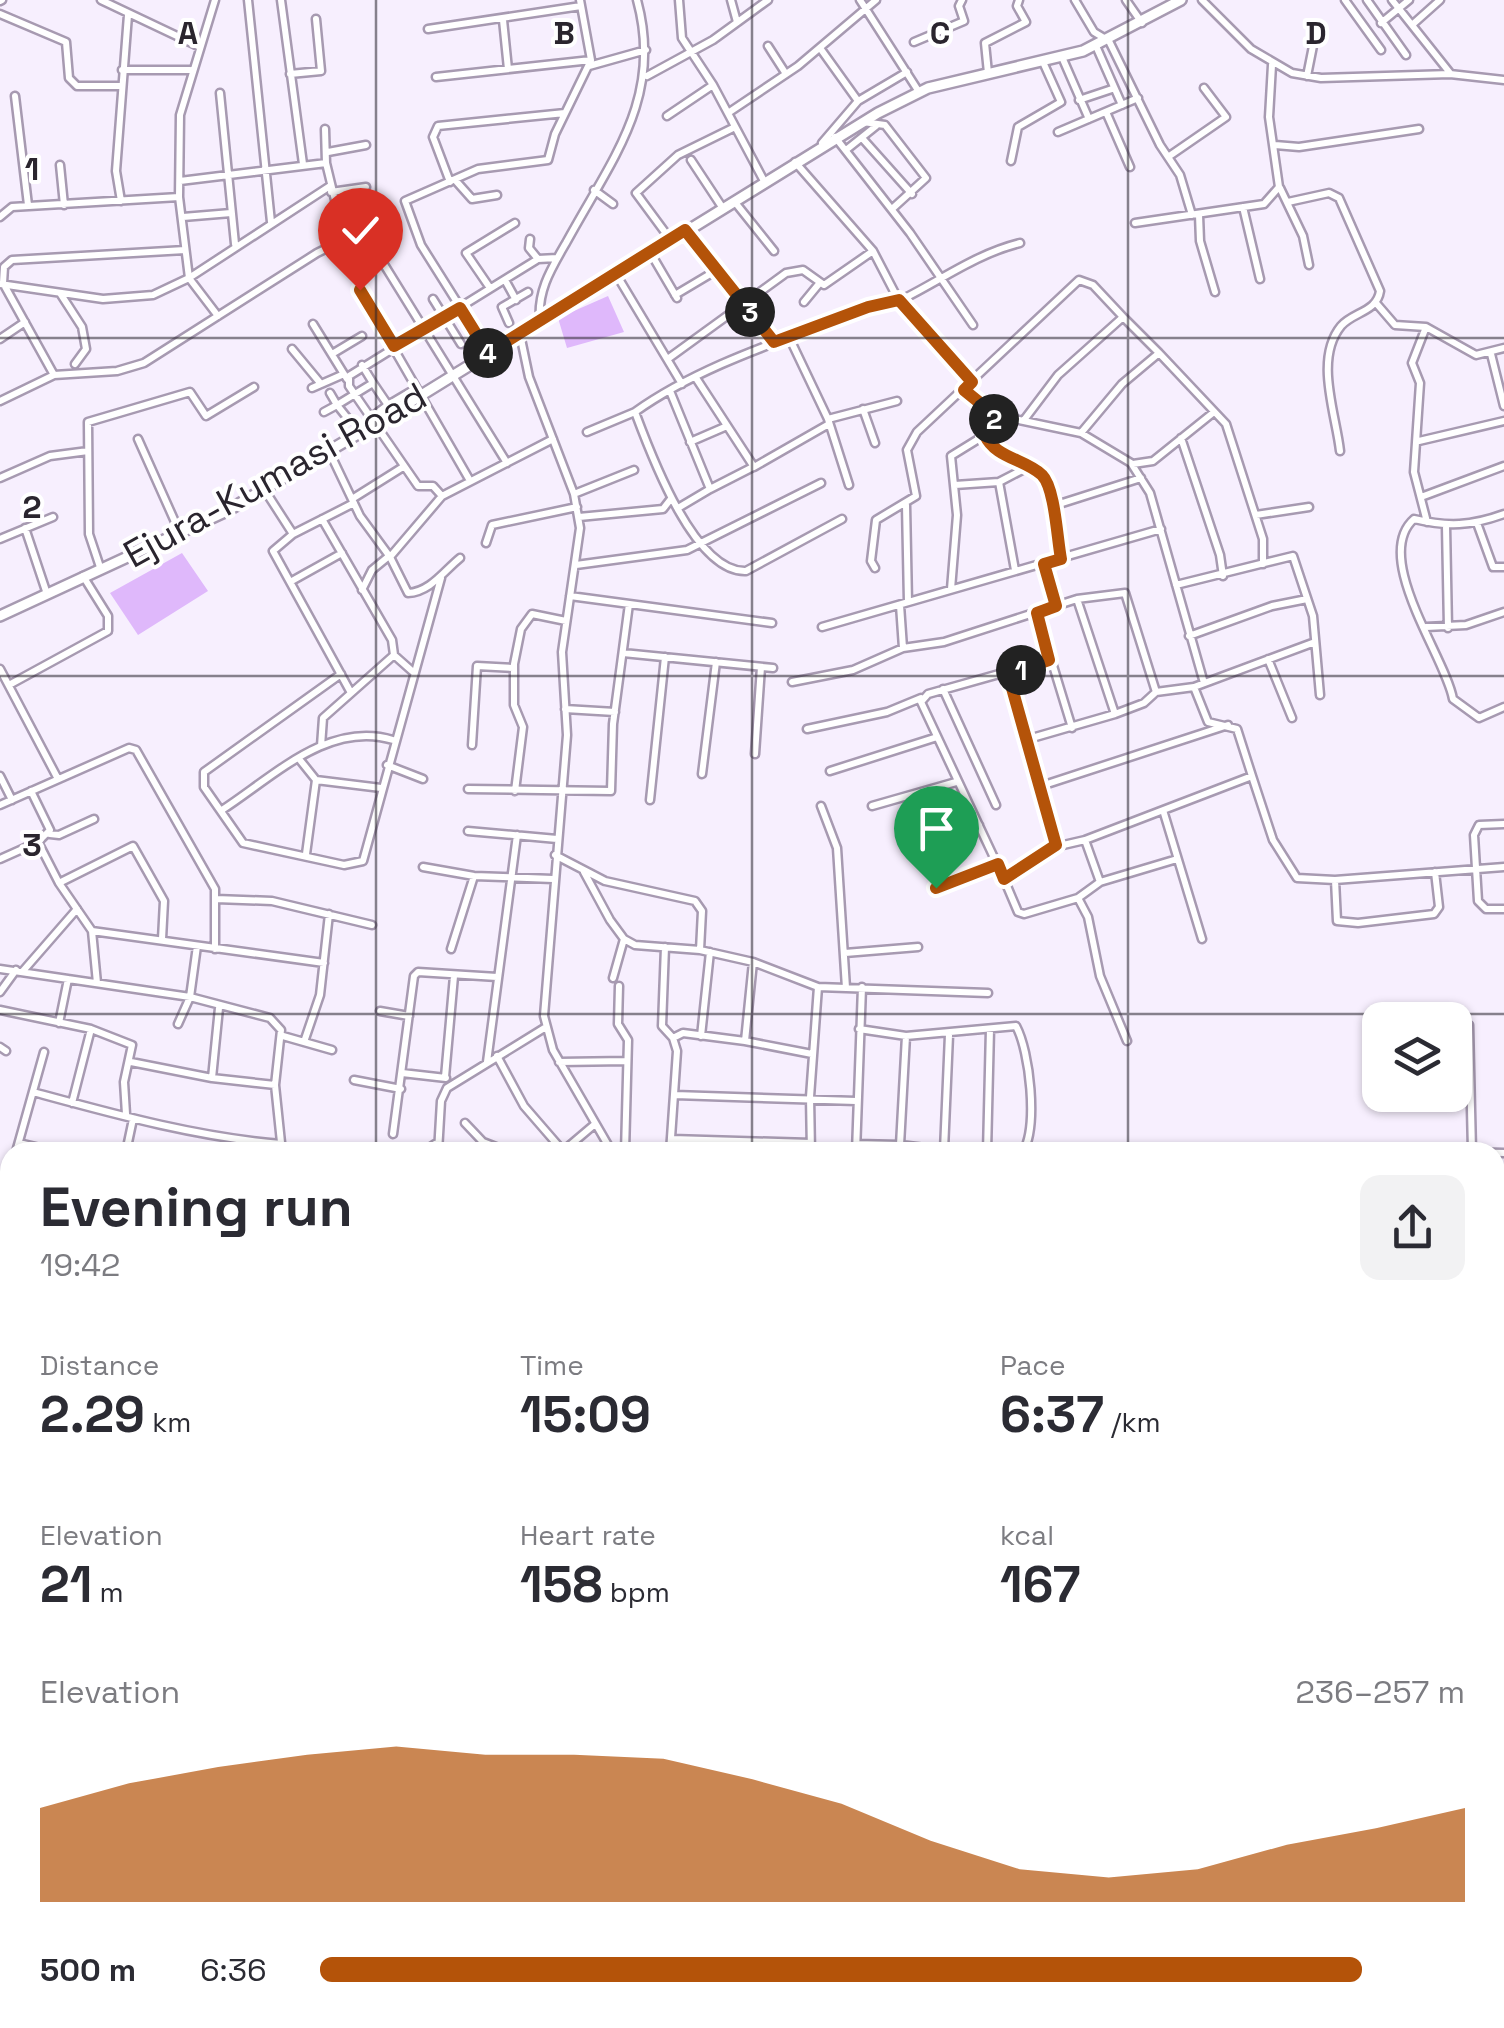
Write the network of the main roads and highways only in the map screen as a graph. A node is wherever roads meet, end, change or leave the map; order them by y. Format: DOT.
graph roads {
  1 [pos="1181,0"];
  2 [pos="0,616"];
  1 -- 2 [label="main road, Ejura-Kumasi Road"];
}
